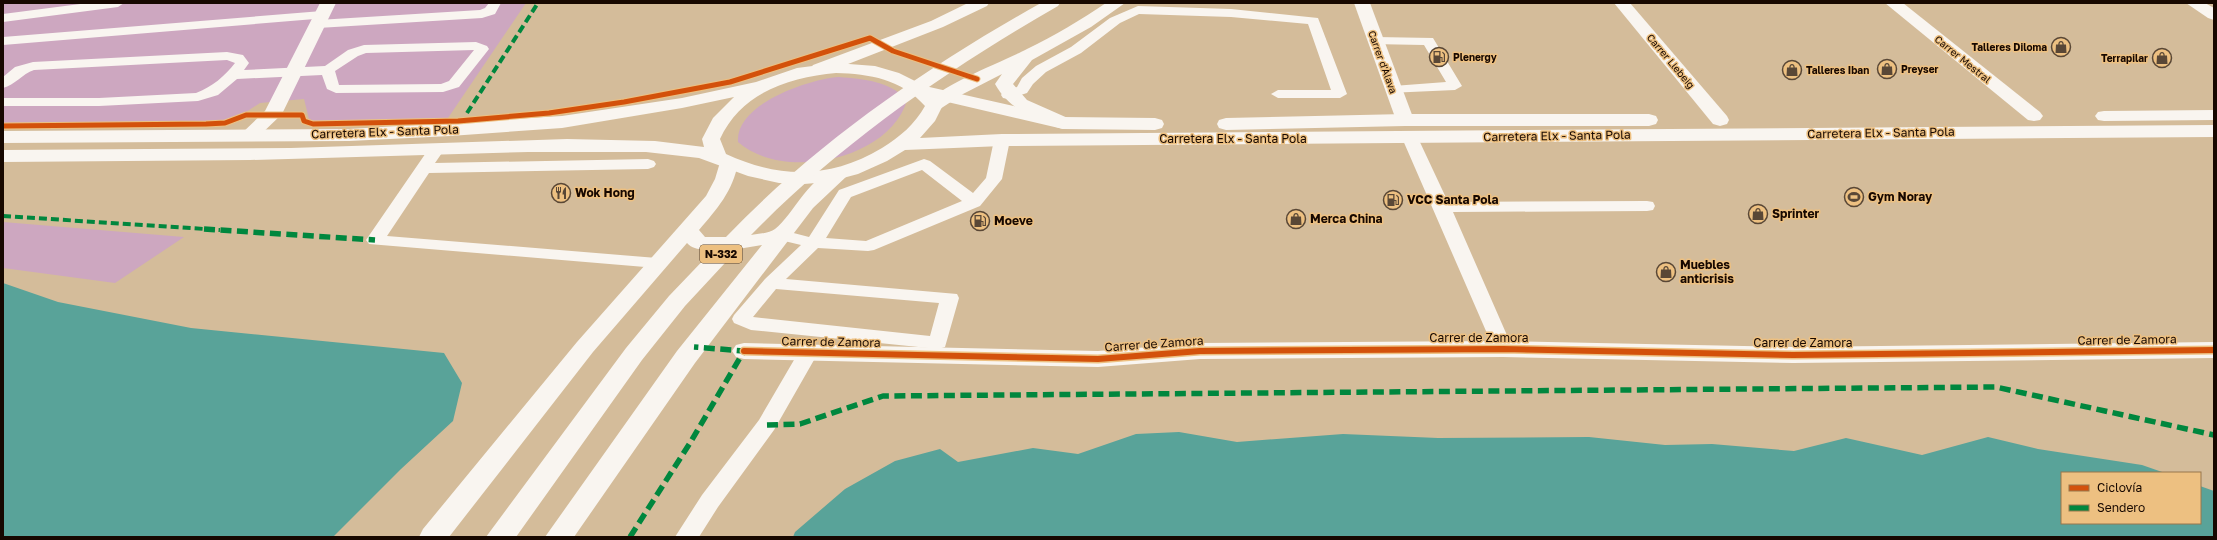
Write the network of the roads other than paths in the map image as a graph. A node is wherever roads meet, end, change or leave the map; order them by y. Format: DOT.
graph roads {
  1 [pos="118,3"];
  2 [pos="495,3"];
  3 [pos="981,3"];
  4 [pos="1052,3"];
  5 [pos="1117,3"];
  6 [pos="1362,3"];
  7 [pos="1622,3"];
  8 [pos="1893,3"];
  9 [pos="2194,3"];
  10 [pos="323,14"];
  11 [pos="2214,14"];
  12 [pos="3,18"];
  13 [pos="3,41"];
  14 [pos="1376,41"];
  15 [pos="1031,54"];
  16 [pos="328,70"];
  17 [pos="819,70"];
  18 [pos="296,72"];
  19 [pos="233,75"];
  20 [pos="3,84"];
  21 [pos="763,85"];
  22 [pos="1394,90"];
  23 [pos="1278,94"];
  24 [pos="1008,95"];
  25 [pos="940,101"];
  26 [pos="3,102"];
  27 [pos="2214,115"];
  28 [pos="2034,116"];
  29 [pos="1720,120"];
  30 [pos="1063,123"];
  31 [pos="1407,129"];
  32 [pos="2214,131"];
  33 [pos="250,134"];
  34 [pos="3,137"];
  35 [pos="1002,140"];
  36 [pos="900,144"];
  37 [pos="436,150"];
  38 [pos="3,156"];
  39 [pos="723,160"];
  40 [pos="648,164"];
  41 [pos="424,168"];
  42 [pos="838,175"];
  43 [pos="974,202"];
  44 [pos="1647,206"];
  45 [pos="1442,207"];
  46 [pos="687,230"];
  47 [pos="782,235"];
  48 [pos="814,243"];
  49 [pos="657,263"];
  50 [pos="771,283"];
  51 [pos="737,309"];
  52 [pos="1503,349"];
  53 [pos="2214,350"];
  54 [pos="744,351"];
  55 [pos="808,353"];
  56 [pos="432,537"];
  57 [pos="500,537"];
  58 [pos="559,537"];
  59 [pos="687,537"];
  1 -- 12 [label="lane"];
  2 -- 10 [label="lane"];
  3 -- 17 [label="main road"];
  4 -- 57 [label="main road, N-332"];
  5 -- 15 [label="main road"];
  6 -- 14 [label="main road, Carrer d'Àlava"];
  7 -- 29 [label="main road, Carrer Llebeig"];
  8 -- 28 [label="main road, Carrer Mestral"];
  9 -- 11 [label="main road"];
  10 -- 13 [label="lane"];
  10 -- 18 [label="main road"];
  14 -- 22 [label="main road, Carrer d'Àlava"];
  14 -- 22 [label="lane"];
  15 -- 24 [label="main road"];
  15 -- 25 [label="main road"];
  16 -- 16 [label="lane"];
  16 -- 18 [label="lane"];
  17 -- 21 [label="main road"];
  17 -- 25 [label="main road"];
  18 -- 19 [label="lane"];
  18 -- 33 [label="main road"];
  19 -- 20 [label="lane"];
  19 -- 26 [label="lane"];
  21 -- 33 [label="main road, Carretera Elx - Santa Pola"];
  21 -- 39 [label="main road"];
  22 -- 31 [label="main road, Carrer d'Àlava"];
  23 -- 24 [label="lane"];
  24 -- 30 [label="main road"];
  25 -- 30 [label="main road, Carretera Elx - Santa Pola"];
  25 -- 36 [label="main road"];
  27 -- 28 [label="main road, Carretera Elx - Santa Pola"];
  28 -- 29 [label="main road, Carretera Elx - Santa Pola"];
  29 -- 31 [label="main road, Carretera Elx - Santa Pola"];
  30 -- 31 [label="main road, Carretera Elx - Santa Pola"];
  31 -- 32 [label="main road, Carretera Elx - Santa Pola"];
  31 -- 35 [label="main road, Carretera Elx - Santa Pola"];
  31 -- 45 [label="lane"];
  33 -- 34 [label="main road, Carretera Elx - Santa Pola"];
  35 -- 36 [label="main road, Carretera Elx - Santa Pola"];
  35 -- 43 [label="lane"];
  36 -- 42 [label="main road"];
  37 -- 38 [label="main road, Carretera Elx - Santa Pola"];
  37 -- 39 [label="main road, Carretera Elx - Santa Pola"];
  37 -- 41 [label="lane"];
  39 -- 42 [label="main road, Carretera Elx - Santa Pola"];
  39 -- 46 [label="main road"];
  40 -- 41 [label="lane"];
  41 -- 49 [label="lane"];
  42 -- 47 [label="main road"];
  43 -- 48 [label="lane"];
  43 -- 48 [label="lane"];
  44 -- 45 [label="lane"];
  45 -- 52 [label="lane"];
  46 -- 47 [label="main road"];
  46 -- 49 [label="main road"];
  47 -- 48 [label="lane"];
  47 -- 51 [label="main road"];
  48 -- 50 [label="lane"];
  49 -- 56 [label="main road"];
  50 -- 51 [label="lane"];
  50 -- 51 [label="lane"];
  51 -- 58 [label="main road"];
  52 -- 53 [label="main road, Carrer de Zamora"];
  52 -- 55 [label="main road, Carrer de Zamora"];
  54 -- 55 [label="main road, Carrer de Zamora"];
  55 -- 59 [label="lane"];
}
